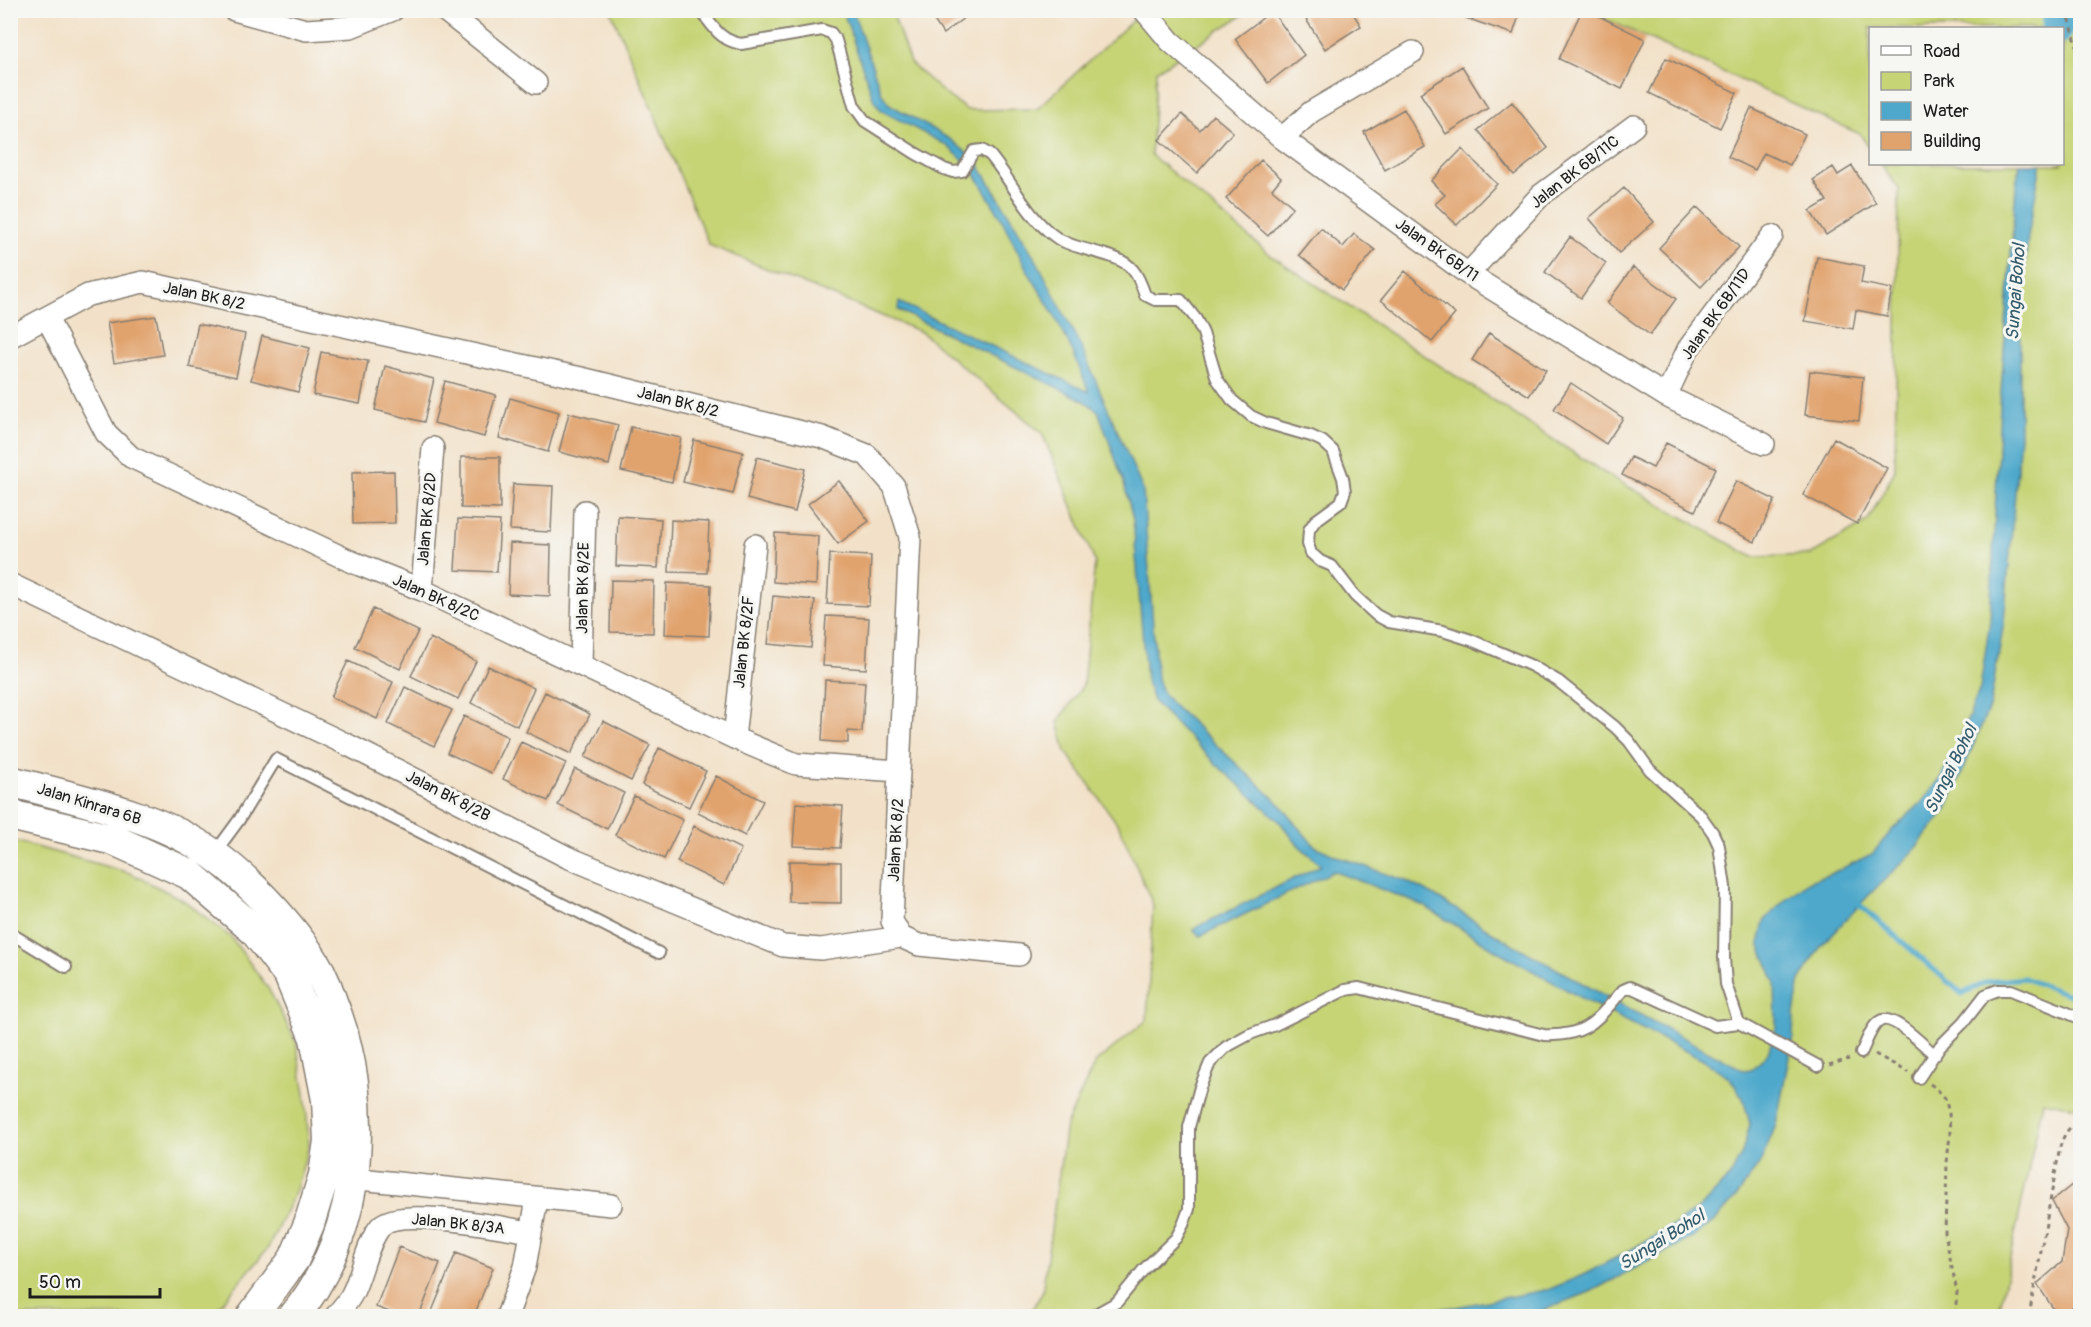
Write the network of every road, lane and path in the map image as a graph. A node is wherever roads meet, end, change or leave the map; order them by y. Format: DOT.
graph roads {
  1 [pos="234,10"];
  2 [pos="393,10"];
  3 [pos="444,10"];
  4 [pos="700,10"];
  5 [pos="1143,10"];
  6 [pos="2067,10"];
  7 [pos="1413,52"];
  8 [pos="536,82"];
  9 [pos="2080,102"];
  10 [pos="1634,126"];
  11 [pos="1282,138"];
  12 [pos="1772,236"];
  13 [pos="1468,274"];
  14 [pos="47,318"];
  15 [pos="10,338"];
  16 [pos="1666,396"];
  17 [pos="1764,444"];
  18 [pos="433,448"];
  19 [pos="585,511"];
  20 [pos="755,545"];
  21 [pos="10,584"];
  22 [pos="422,590"];
  23 [pos="581,664"];
  24 [pos="734,738"];
  25 [pos="899,771"];
  26 [pos="10,781"];
  27 [pos="10,815"];
  28 [pos="214,855"];
  29 [pos="10,933"];
  30 [pos="901,937"];
  31 [pos="659,953"];
  32 [pos="1019,955"];
  33 [pos="66,967"];
  34 [pos="2080,1018"];
  35 [pos="1739,1023"];
  36 [pos="1861,1053"];
  37 [pos="1935,1054"];
  38 [pos="1818,1066"];
  39 [pos="1919,1078"];
  40 [pos="2080,1121"];
  41 [pos="338,1177"];
  42 [pos="537,1199"];
  43 [pos="611,1205"];
  44 [pos="531,1232"];
  45 [pos="252,1317"];
  46 [pos="294,1317"];
  47 [pos="336,1317"];
  48 [pos="507,1317"];
  49 [pos="1092,1317"];
  50 [pos="1955,1317"];
  51 [pos="2029,1317"];
  1 -- 2 [label="street"];
  3 -- 8 [label="street"];
  4 -- 35 [label="lane"];
  5 -- 11 [label="street, Jalan BK 6B/11"];
  6 -- 9 [label="path"];
  7 -- 11 [label="street"];
  10 -- 13 [label="street, Jalan BK 6B/11C"];
  11 -- 13 [label="street, Jalan BK 6B/11"];
  12 -- 16 [label="street, Jalan BK 6B/11D"];
  13 -- 16 [label="street, Jalan BK 6B/11"];
  14 -- 15 [label="street, Jalan BK 8/2"];
  14 -- 22 [label="street, Jalan BK 8/2C"];
  14 -- 25 [label="street, Jalan BK 8/2"];
  16 -- 17 [label="street, Jalan BK 6B/11"];
  18 -- 22 [label="street, Jalan BK 8/2D"];
  19 -- 23 [label="street, Jalan BK 8/2E"];
  20 -- 24 [label="street, Jalan BK 8/2F"];
  21 -- 30 [label="street, Jalan BK 8/2B"];
  22 -- 23 [label="street, Jalan BK 8/2C"];
  23 -- 24 [label="street, Jalan BK 8/2C"];
  24 -- 25 [label="street, Jalan BK 8/2C"];
  25 -- 30 [label="street, Jalan BK 8/2"];
  26 -- 28 [label="street, Jalan Kinrara 6B"];
  27 -- 41 [label="street, Jalan Kinrara 6B"];
  28 -- 31 [label="lane"];
  28 -- 41 [label="street, Jalan Kinrara 6B"];
  29 -- 33 [label="lane"];
  30 -- 32 [label="street"];
  34 -- 37 [label="lane"];
  35 -- 38 [label="lane"];
  35 -- 49 [label="lane"];
  36 -- 37 [label="lane"];
  36 -- 38 [label="path"];
  36 -- 39 [label="path"];
  37 -- 39 [label="lane"];
  39 -- 50 [label="path"];
  40 -- 51 [label="path"];
  41 -- 42 [label="street"];
  41 -- 45 [label="street, Jalan Kinrara 6B"];
  41 -- 46 [label="street, Jalan Kinrara 6B"];
  42 -- 43 [label="street"];
  42 -- 44 [label="street"];
  44 -- 47 [label="street, Jalan BK 8/3A"];
  44 -- 48 [label="street"];
}
